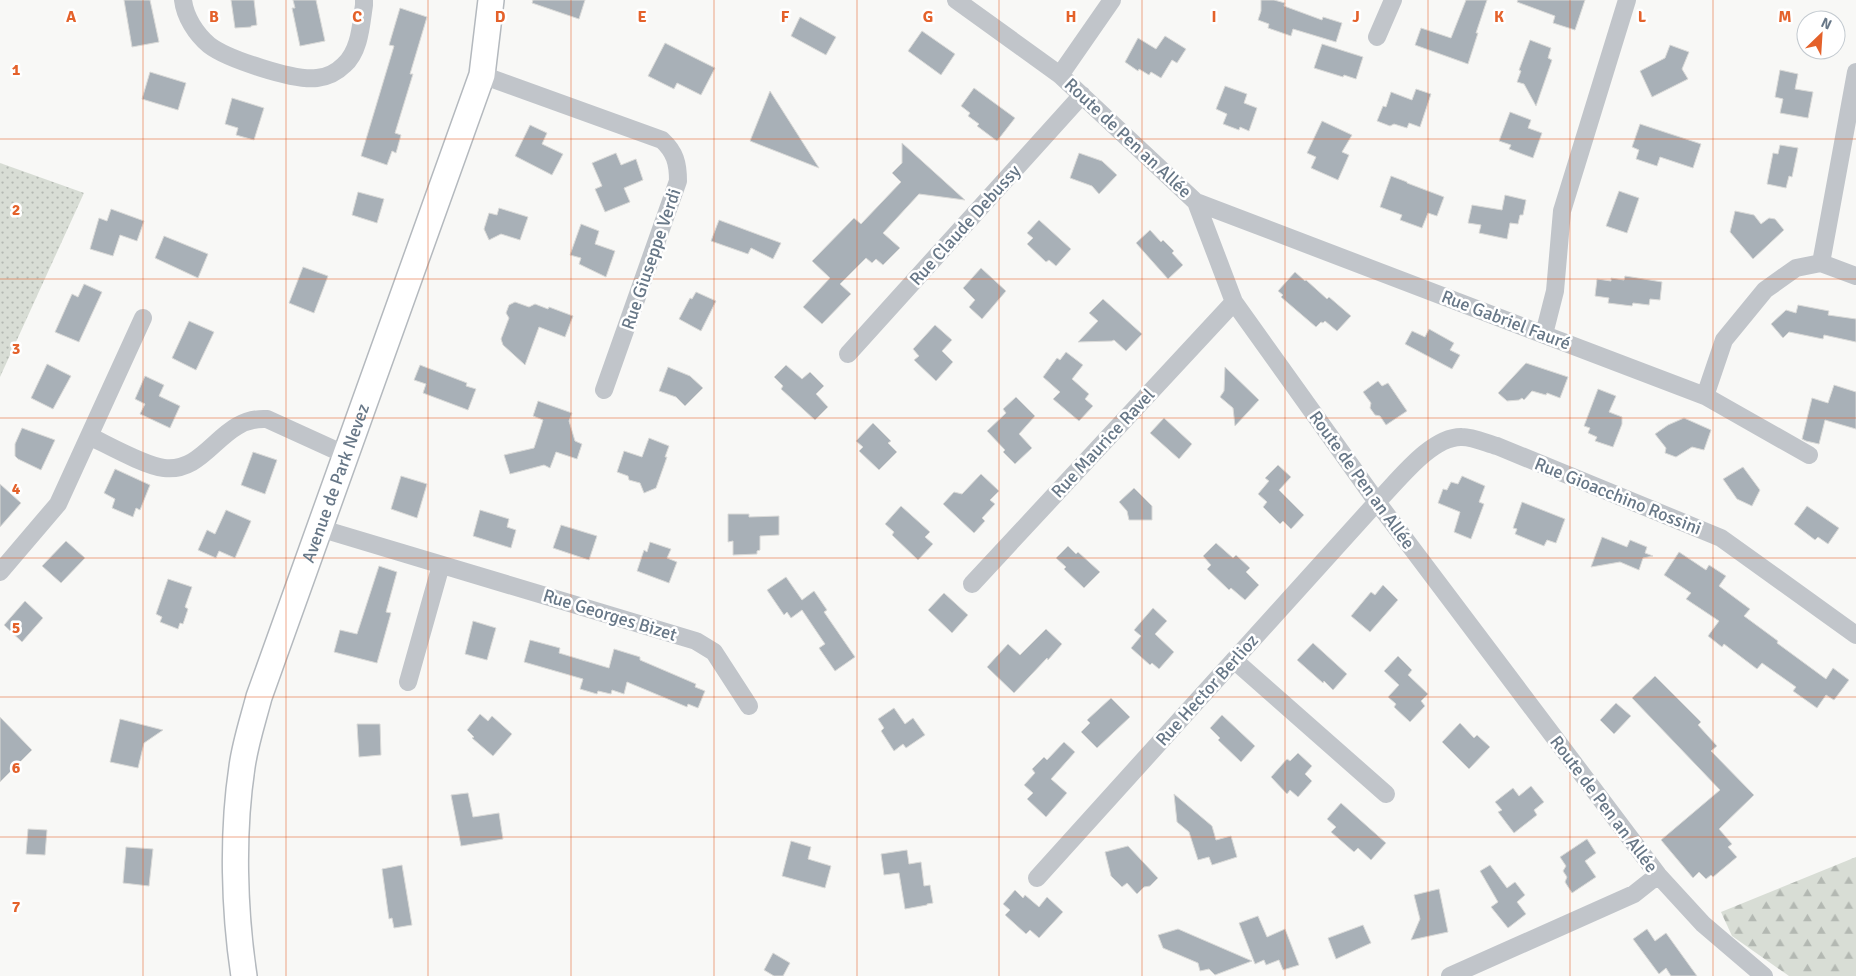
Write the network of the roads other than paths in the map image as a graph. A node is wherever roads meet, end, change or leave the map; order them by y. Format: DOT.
graph roads {
  1 [pos="183,0"];
  2 [pos="364,0"];
  3 [pos="491,0"];
  4 [pos="956,0"];
  5 [pos="1112,0"];
  6 [pos="1393,0"];
  7 [pos="1627,0"];
  8 [pos="1377,36"];
  9 [pos="482,75"];
  10 [pos="1060,75"];
  11 [pos="1855,83"];
  12 [pos="1082,95"];
  13 [pos="1196,202"];
  14 [pos="1821,263"];
  15 [pos="1856,276"];
  16 [pos="1234,302"];
  17 [pos="143,318"];
  18 [pos="1544,334"];
  19 [pos="848,354"];
  20 [pos="604,390"];
  21 [pos="1705,396"];
  22 [pos="90,436"];
  23 [pos="346,455"];
  24 [pos="1809,455"];
  25 [pos="1377,502"];
  26 [pos="320,528"];
  27 [pos="442,564"];
  28 [pos="0,572"];
  29 [pos="972,584"];
  30 [pos="1856,635"];
  31 [pos="1234,660"];
  32 [pos="408,682"];
  33 [pos="749,706"];
  34 [pos="1386,794"];
  35 [pos="1658,875"];
  36 [pos="1037,878"];
  37 [pos="244,976"];
  38 [pos="1450,976"];
  39 [pos="1764,976"];
  1 -- 2 [label="street"];
  3 -- 9 [label="main road, Avenue de Park Nevez"];
  4 -- 10 [label="street, Route de Pen an Allée"];
  5 -- 10 [label="street"];
  6 -- 8 [label="street"];
  7 -- 18 [label="street"];
  9 -- 20 [label="street, Rue Giuseppe Verdi"];
  9 -- 23 [label="main road, Avenue de Park Nevez"];
  10 -- 12 [label="street, Route de Pen an Allée"];
  11 -- 14 [label="street"];
  12 -- 13 [label="street, Route de Pen an Allée"];
  12 -- 19 [label="street, Rue Claude Debussy"];
  13 -- 16 [label="street, Route de Pen an Allée"];
  13 -- 18 [label="street, Rue Gabriel Fauré"];
  14 -- 15 [label="street"];
  14 -- 21 [label="street"];
  16 -- 25 [label="street, Route de Pen an Allée"];
  16 -- 29 [label="street, Rue Maurice Ravel"];
  17 -- 22 [label="street"];
  18 -- 21 [label="street, Rue Gabriel Fauré"];
  21 -- 24 [label="street, Rue Gabriel Fauré"];
  22 -- 23 [label="street"];
  22 -- 28 [label="street"];
  23 -- 26 [label="main road, Avenue de Park Nevez"];
  25 -- 30 [label="street, Rue Gioacchino Rossini"];
  25 -- 31 [label="street, Rue Hector Berlioz"];
  25 -- 35 [label="street, Route de Pen an Allée"];
  26 -- 27 [label="street, Rue Georges Bizet"];
  26 -- 37 [label="main road, Avenue de Park Nevez"];
  27 -- 32 [label="street"];
  27 -- 33 [label="street, Rue Georges Bizet"];
  31 -- 34 [label="street"];
  31 -- 36 [label="street, Rue Hector Berlioz"];
  35 -- 38 [label="street"];
  35 -- 39 [label="street, Route de Pen an Allée"];
}
